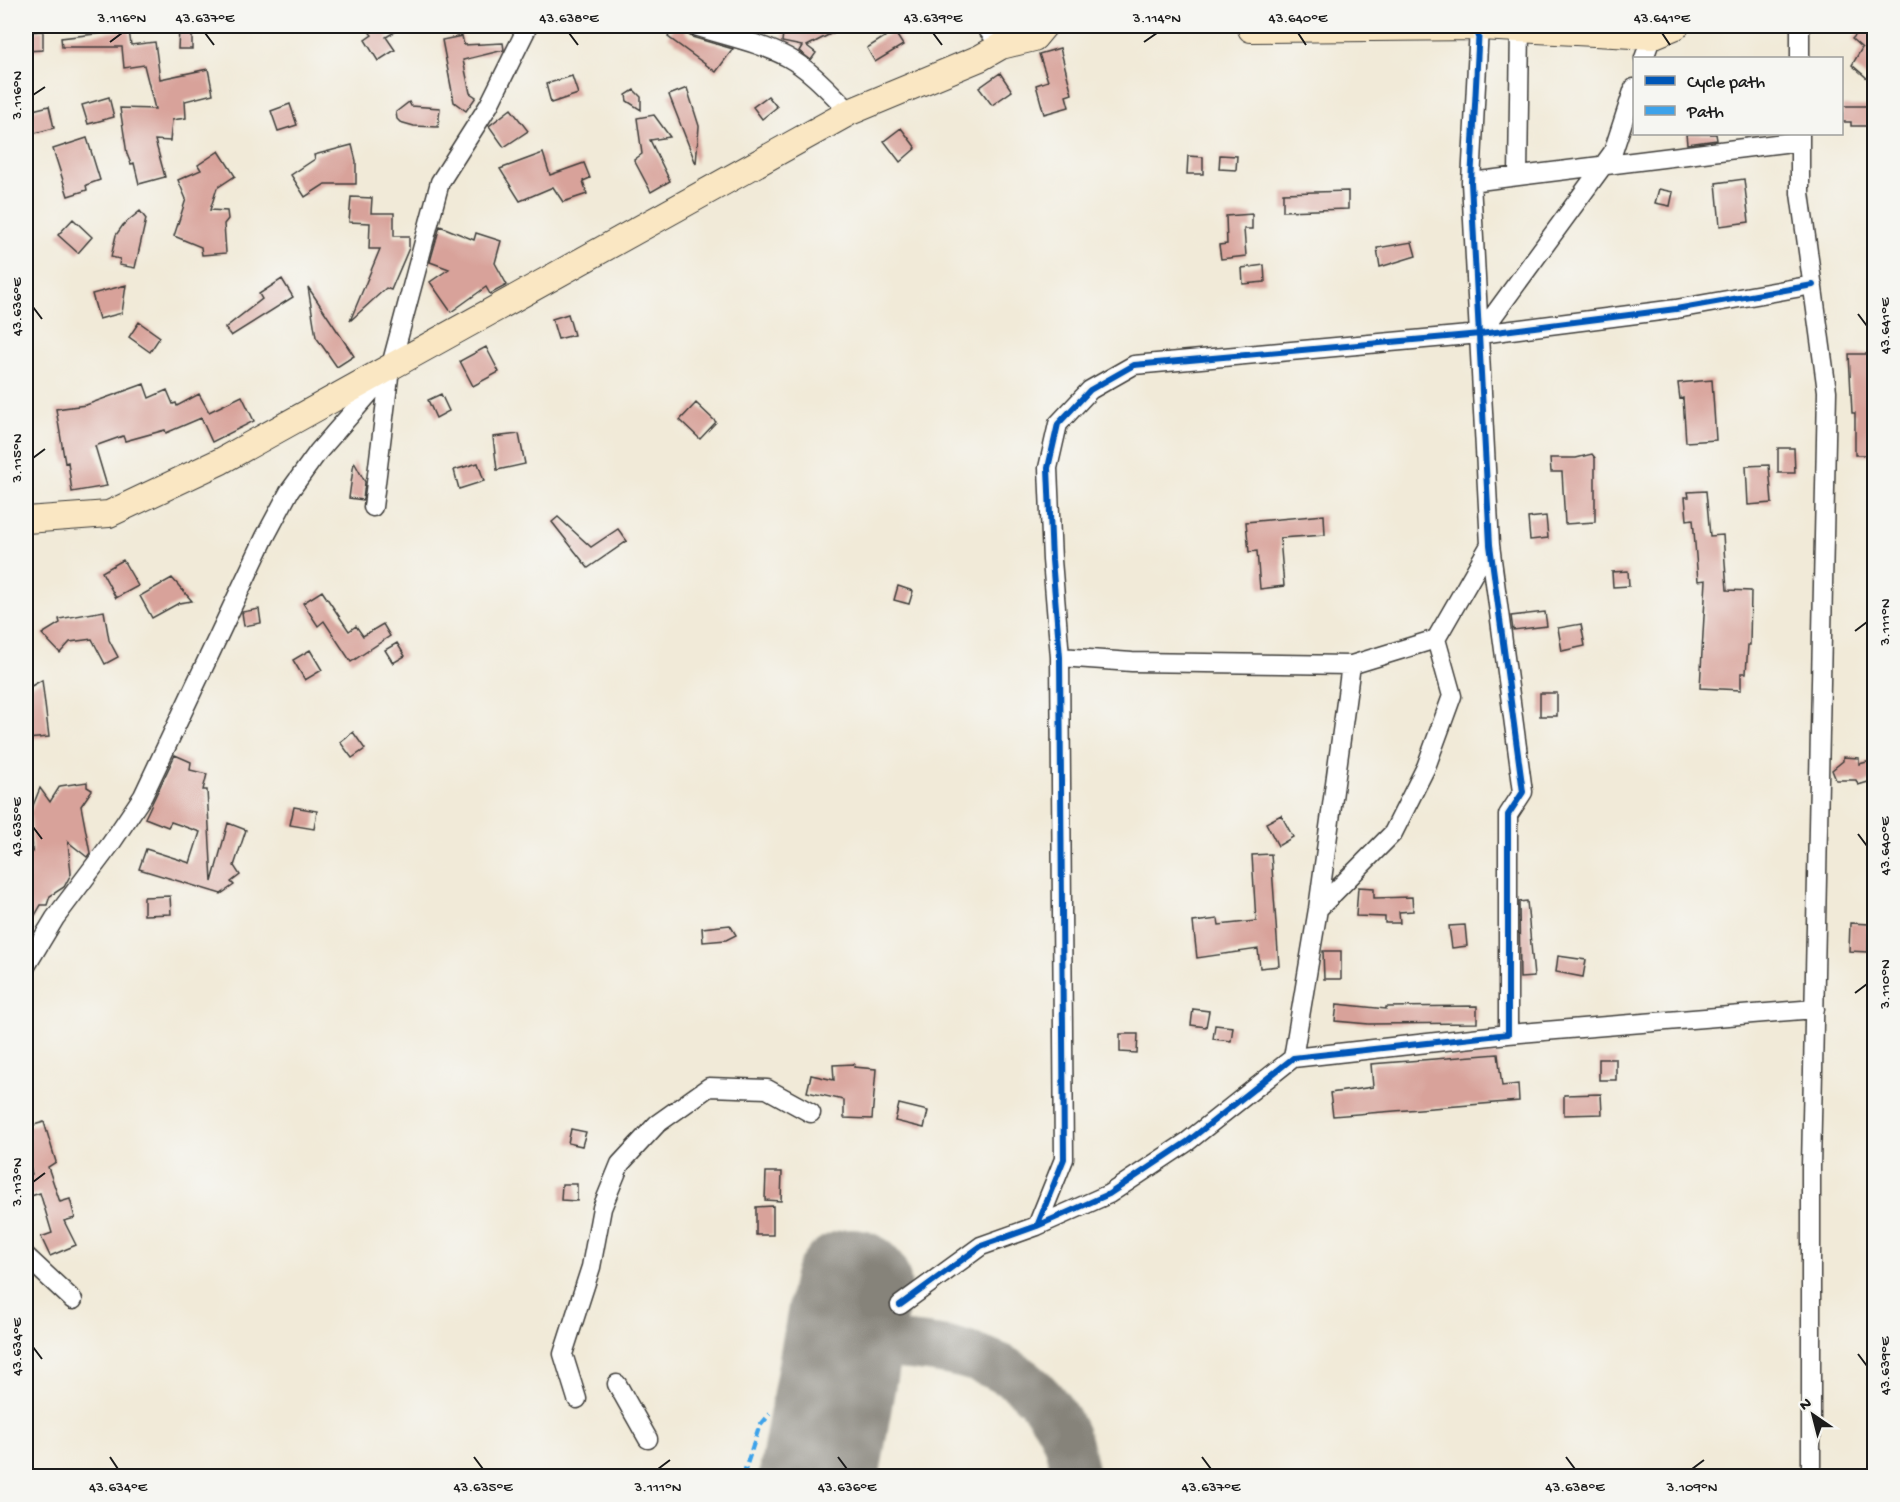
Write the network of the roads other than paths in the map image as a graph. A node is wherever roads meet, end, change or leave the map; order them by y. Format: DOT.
graph roads {
  1 [pos="528,26"];
  2 [pos="695,26"];
  3 [pos="985,26"];
  4 [pos="1044,26"];
  5 [pos="1676,26"];
  6 [pos="1800,26"];
  7 [pos="1479,27"];
  8 [pos="1519,27"];
  9 [pos="1251,29"];
  10 [pos="1001,46"];
  11 [pos="1648,47"];
  12 [pos="1800,57"];
  13 [pos="1633,94"];
  14 [pos="850,112"];
  15 [pos="1800,137"];
  16 [pos="1601,166"];
  17 [pos="1518,176"];
  18 [pos="1471,182"];
  19 [pos="1813,285"];
  20 [pos="1480,334"];
  21 [pos="390,369"];
  22 [pos="373,507"];
  23 [pos="26,520"];
  24 [pos="1490,545"];
  25 [pos="1436,639"];
  26 [pos="1060,657"];
  27 [pos="1351,665"];
  28 [pos="1318,909"];
  29 [pos="26,966"];
  30 [pos="1815,1009"];
  31 [pos="1508,1034"];
  32 [pos="1293,1058"];
  33 [pos="811,1113"];
  34 [pos="1037,1226"];
  35 [pos="26,1256"];
  36 [pos="73,1300"];
  37 [pos="900,1305"];
  38 [pos="617,1384"];
  39 [pos="577,1399"];
  40 [pos="648,1439"];
  41 [pos="1810,1476"];
  1 -- 21 [label="street"];
  2 -- 14 [label="street"];
  3 -- 10 [label="street"];
  4 -- 10 [label="street"];
  5 -- 11 [label="street"];
  6 -- 12 [label="street"];
  7 -- 8 [label="street"];
  7 -- 9 [label="street"];
  7 -- 18 [label="street"];
  8 -- 11 [label="street"];
  8 -- 17 [label="street"];
  10 -- 14 [label="street"];
  13 -- 16 [label="street"];
  14 -- 21 [label="street"];
  15 -- 16 [label="street"];
  15 -- 19 [label="street"];
  16 -- 17 [label="street"];
  16 -- 20 [label="street"];
  17 -- 18 [label="street"];
  18 -- 20 [label="street"];
  19 -- 20 [label="street"];
  19 -- 30 [label="street"];
  20 -- 24 [label="street"];
  20 -- 26 [label="street"];
  21 -- 22 [label="street"];
  21 -- 23 [label="street"];
  21 -- 29 [label="street"];
  24 -- 25 [label="street"];
  24 -- 31 [label="street"];
  25 -- 27 [label="street"];
  25 -- 28 [label="street"];
  26 -- 27 [label="street"];
  26 -- 34 [label="street"];
  27 -- 28 [label="street"];
  28 -- 32 [label="street"];
  30 -- 31 [label="street"];
  30 -- 41 [label="street"];
  31 -- 32 [label="street"];
  32 -- 34 [label="street"];
  33 -- 39 [label="street"];
  34 -- 37 [label="street"];
  35 -- 36 [label="street"];
  38 -- 40 [label="street"];
}
